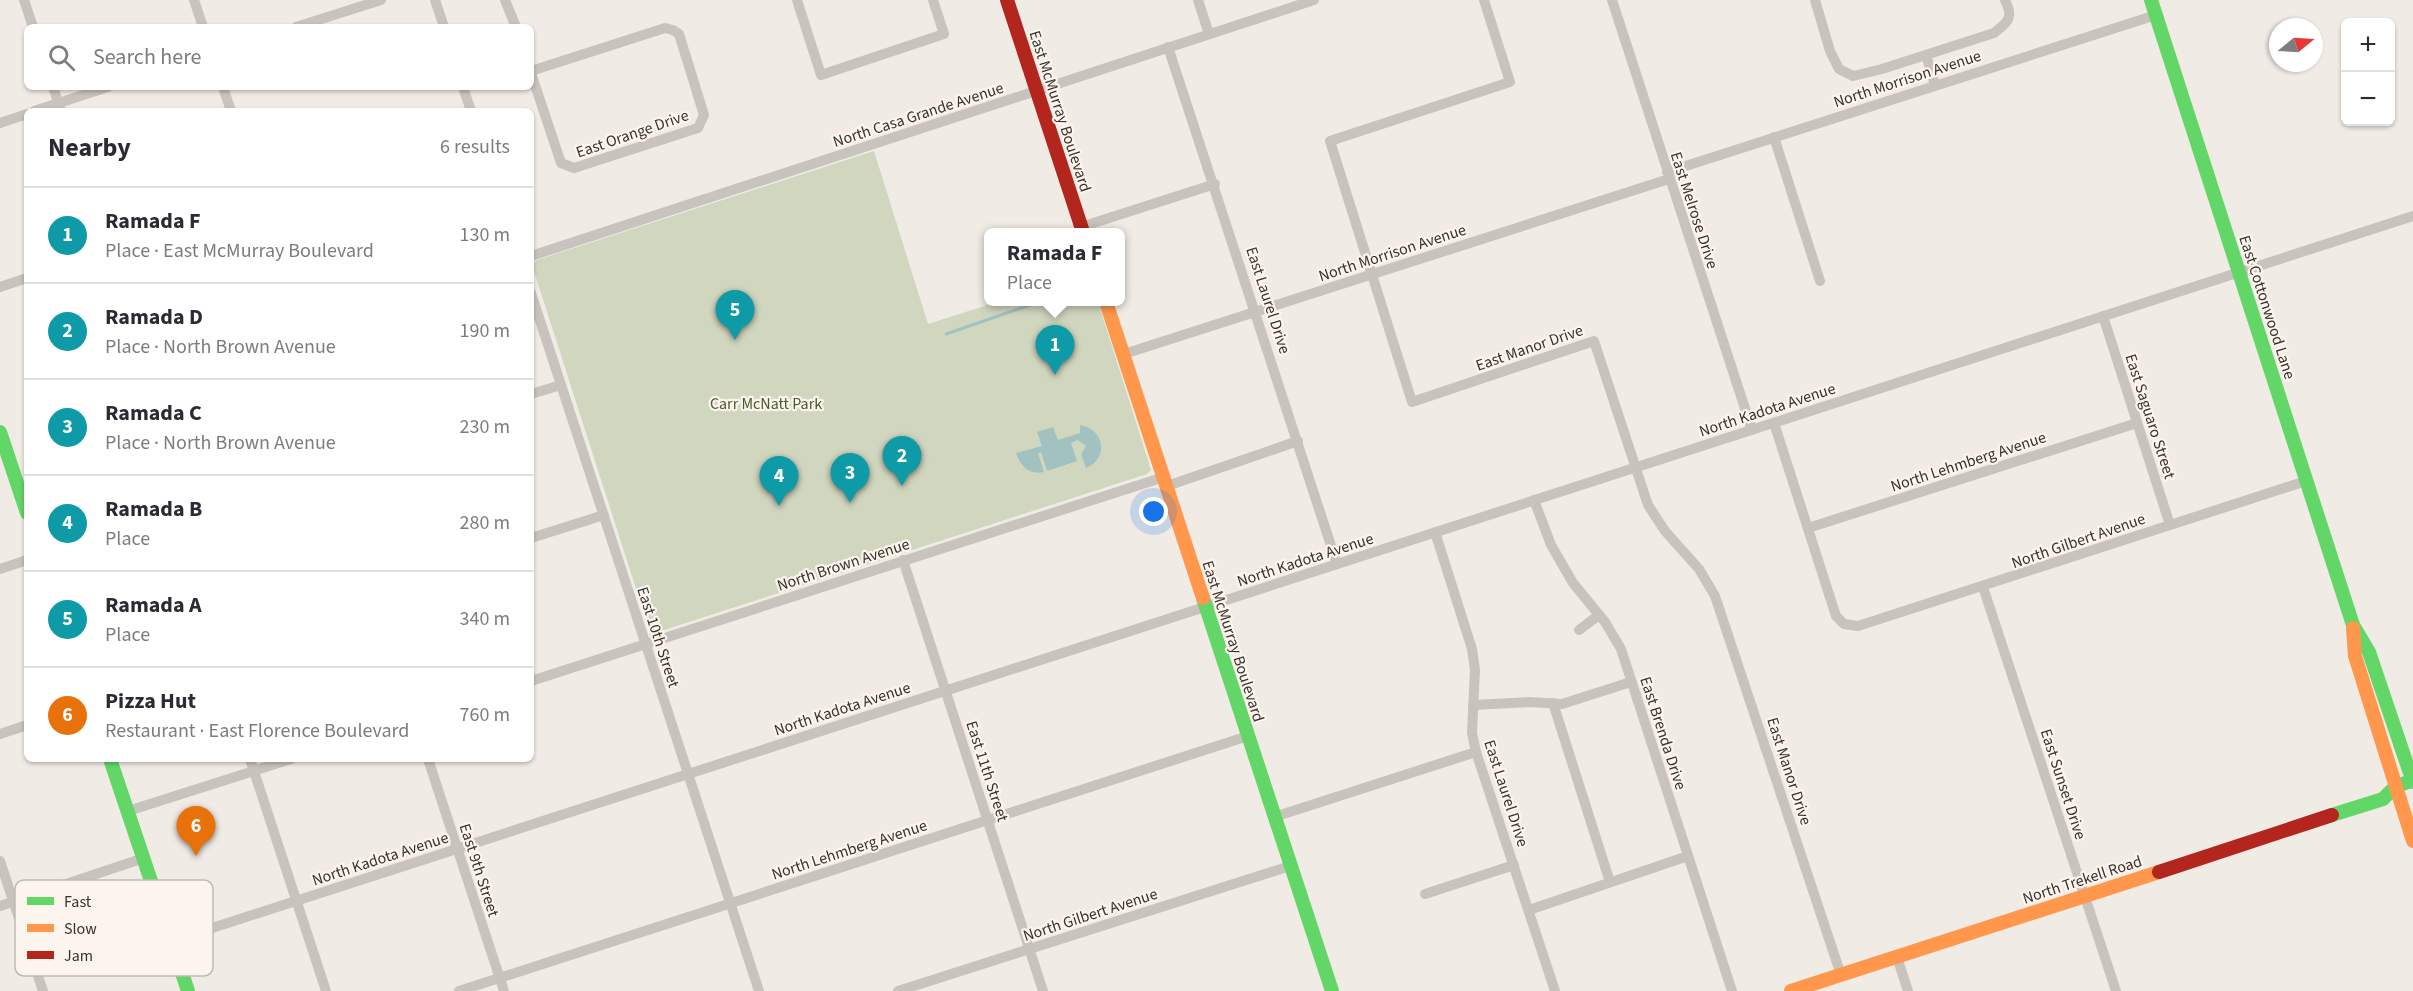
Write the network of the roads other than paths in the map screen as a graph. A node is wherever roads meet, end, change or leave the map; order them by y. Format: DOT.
graph roads {
  1 [pos="24,0"];
  2 [pos="194,0"];
  3 [pos="381,0"];
  4 [pos="435,0"];
  5 [pos="505,0"];
  6 [pos="797,0"];
  7 [pos="933,0"];
  8 [pos="1007,0"];
  9 [pos="1198,0"];
  10 [pos="1484,0"];
  11 [pos="1612,0"];
  12 [pos="1815,0"];
  13 [pos="2005,0"];
  14 [pos="2151,0"];
  15 [pos="1309,1"];
  16 [pos="361,3"];
  17 [pos="2156,15"];
  18 [pos="32,24"];
  19 [pos="202,24"];
  20 [pos="304,24"];
  21 [pos="443,24"];
  22 [pos="515,24"];
  23 [pos="1209,34"];
  24 [pos="1168,47"];
  25 [pos="1926,55"];
  26 [pos="534,71"];
  27 [pos="534,81"];
  28 [pos="1935,85"];
  29 [pos="54,90"];
  30 [pos="101,90"];
  31 [pos="224,90"];
  32 [pos="465,90"];
  33 [pos="1037,92"];
  34 [pos="60,107"];
  35 [pos="230,108"];
  36 [pos="470,108"];
  37 [pos="24,115"];
  38 [pos="0,123"];
  39 [pos="1773,137"];
  40 [pos="1668,176"];
  41 [pos="1215,184"];
  42 [pos="2413,216"];
  43 [pos="1081,228"];
  44 [pos="1088,228"];
  45 [pos="534,254"];
  46 [pos="2239,273"];
  47 [pos="1372,274"];
  48 [pos="24,279"];
  49 [pos="1820,281"];
  50 [pos="0,287"];
  51 [pos="534,302"];
  52 [pos="1107,306"];
  53 [pos="1257,312"];
  54 [pos="2103,316"];
  55 [pos="1124,354"];
  56 [pos="561,385"];
  57 [pos="534,393"];
  58 [pos="1774,423"];
  59 [pos="2137,423"];
  60 [pos="1752,430"];
  61 [pos="0,432"];
  62 [pos="1298,441"];
  63 [pos="1635,468"];
  64 [pos="1166,481"];
  65 [pos="2306,481"];
  66 [pos="1534,500"];
  67 [pos="24,504"];
  68 [pos="604,515"];
  69 [pos="2170,525"];
  70 [pos="1808,528"];
  71 [pos="1435,532"];
  72 [pos="534,537"];
  73 [pos="903,560"];
  74 [pos="24,561"];
  75 [pos="1337,564"];
  76 [pos="0,569"];
  77 [pos="1983,587"];
  78 [pos="1206,607"];
  79 [pos="1599,615"];
  80 [pos="2353,625"];
  81 [pos="1579,630"];
  82 [pos="646,645"];
  83 [pos="534,680"];
  84 [pos="1631,682"];
  85 [pos="947,690"];
  86 [pos="1553,703"];
  87 [pos="1473,705"];
  88 [pos="24,726"];
  89 [pos="0,734"];
  90 [pos="1248,736"];
  91 [pos="1476,752"];
  92 [pos="111,762"];
  93 [pos="251,762"];
  94 [pos="282,762"];
  95 [pos="429,762"];
  96 [pos="254,771"];
  97 [pos="688,773"];
  98 [pos="2413,781"];
  99 [pos="2395,787"];
  100 [pos="2384,799"];
  101 [pos="2407,801"];
  102 [pos="129,811"];
  103 [pos="1274,817"];
  104 [pos="988,820"];
  105 [pos="2413,841"];
  106 [pos="457,849"];
  107 [pos="1688,856"];
  108 [pos="144,858"];
  109 [pos="0,861"];
  110 [pos="1514,865"];
  111 [pos="1290,866"];
  112 [pos="77,880"];
  113 [pos="151,880"];
  114 [pos="1610,882"];
  115 [pos="1425,894"];
  116 [pos="2085,896"];
  117 [pos="13,901"];
  118 [pos="297,901"];
  119 [pos="730,902"];
  120 [pos="0,906"];
  121 [pos="15,907"];
  122 [pos="1529,910"];
  123 [pos="213,928"];
  124 [pos="1029,949"];
  125 [pos="1897,957"];
  126 [pos="1841,975"];
  127 [pos="38,976"];
  128 [pos="183,976"];
  129 [pos="499,978"];
  130 [pos="43,991"];
  131 [pos="188,991"];
  132 [pos="326,991"];
  133 [pos="459,991"];
  134 [pos="504,991"];
  135 [pos="759,991"];
  136 [pos="898,991"];
  137 [pos="1043,991"];
  138 [pos="1332,991"];
  139 [pos="1555,991"];
  140 [pos="1732,991"];
  141 [pos="1791,991"];
  142 [pos="1908,991"];
  143 [pos="2116,991"];
  1 -- 18 [label="street"];
  2 -- 19 [label="street"];
  3 -- 16 [label="street"];
  4 -- 21 [label="street"];
  5 -- 22 [label="street"];
  6 -- 7 [label="street"];
  8 -- 33 [label="main road, East McMurray Boulevard"];
  9 -- 23 [label="street"];
  10 -- 47 [label="street, East Manor Drive"];
  11 -- 40 [label="street, East Melrose Drive"];
  12 -- 25 [label="street"];
  13 -- 25 [label="street"];
  14 -- 17 [label="main road, East Cottonwood Lane"];
  15 -- 23 [label="street, North Casa Grande Avenue"];
  16 -- 20 [label="street"];
  17 -- 28 [label="street, North Morrison Avenue"];
  17 -- 46 [label="main road, East Cottonwood Lane"];
  23 -- 24 [label="street, North Casa Grande Avenue"];
  24 -- 33 [label="street, North Casa Grande Avenue"];
  24 -- 41 [label="street, East Laurel Drive"];
  25 -- 28 [label="street"];
  26 -- 27 [label="street, East Orange Drive"];
  28 -- 39 [label="street, North Morrison Avenue"];
  29 -- 34 [label="street"];
  30 -- 34 [label="street"];
  31 -- 35 [label="street"];
  32 -- 36 [label="street"];
  33 -- 43 [label="main road, East McMurray Boulevard"];
  33 -- 45 [label="street, North Casa Grande Avenue"];
  37 -- 38 [label="street"];
  39 -- 40 [label="street, North Morrison Avenue"];
  39 -- 49 [label="street"];
  40 -- 47 [label="street, North Morrison Avenue"];
  40 -- 60 [label="street, East Melrose Drive"];
  41 -- 44 [label="street"];
  41 -- 53 [label="street, East Laurel Drive"];
  42 -- 46 [label="street, North Kadota Avenue"];
  46 -- 54 [label="street, North Kadota Avenue"];
  46 -- 65 [label="main road, East Cottonwood Lane"];
  47 -- 53 [label="street, North Morrison Avenue"];
  47 -- 63 [label="street, East Manor Drive"];
  48 -- 50 [label="street"];
  51 -- 56 [label="street, East 10th Street"];
  52 -- 55 [label="main road, East McMurray Boulevard"];
  53 -- 55 [label="street, North Morrison Avenue"];
  53 -- 62 [label="street, East Laurel Drive"];
  54 -- 58 [label="street, North Kadota Avenue"];
  54 -- 59 [label="street, East Saguaro Street"];
  55 -- 64 [label="main road, East McMurray Boulevard"];
  56 -- 57 [label="street"];
  56 -- 68 [label="street, East 10th Street"];
  58 -- 60 [label="street, North Kadota Avenue"];
  58 -- 70 [label="street"];
  59 -- 69 [label="street, East Saguaro Street"];
  59 -- 70 [label="street, North Lehmberg Avenue"];
  60 -- 63 [label="street, North Kadota Avenue"];
  61 -- 67 [label="main road"];
  62 -- 64 [label="street, North Brown Avenue"];
  62 -- 75 [label="street, East Laurel Drive"];
  63 -- 66 [label="street, North Kadota Avenue"];
  63 -- 126 [label="street, East Manor Drive"];
  64 -- 73 [label="street, North Brown Avenue"];
  64 -- 78 [label="main road, East McMurray Boulevard"];
  65 -- 69 [label="street, North Gilbert Avenue"];
  65 -- 80 [label="main road, East Cottonwood Lane"];
  66 -- 71 [label="street, North Kadota Avenue"];
  66 -- 79 [label="street, East Brenda Drive"];
  68 -- 72 [label="street"];
  68 -- 82 [label="street, East 10th Street"];
  69 -- 77 [label="street, North Gilbert Avenue"];
  70 -- 77 [label="street, North Gilbert Avenue"];
  71 -- 75 [label="street, North Kadota Avenue"];
  71 -- 87 [label="street, East Laurel Drive"];
  73 -- 82 [label="street, North Brown Avenue"];
  73 -- 85 [label="street, East 11th Street"];
  74 -- 76 [label="street"];
  75 -- 78 [label="street, North Kadota Avenue"];
  77 -- 116 [label="street, East Sunset Drive"];
  78 -- 85 [label="street, North Kadota Avenue"];
  78 -- 90 [label="main road, East McMurray Boulevard"];
  79 -- 81 [label="street"];
  79 -- 84 [label="street, East Brenda Drive"];
  80 -- 98 [label="main road, East Cottonwood Lane"];
  80 -- 99 [label="main road, East Cottonwood Lane"];
  82 -- 83 [label="street, North Brown Avenue"];
  82 -- 97 [label="street, East 10th Street"];
  84 -- 86 [label="street"];
  84 -- 107 [label="street, East Brenda Drive"];
  85 -- 97 [label="street, North Kadota Avenue"];
  85 -- 104 [label="street, East 11th Street"];
  86 -- 87 [label="street"];
  86 -- 114 [label="street"];
  87 -- 91 [label="street, East Laurel Drive"];
  88 -- 89 [label="street"];
  90 -- 103 [label="main road, East McMurray Boulevard"];
  90 -- 104 [label="street, North Lehmberg Avenue"];
  91 -- 103 [label="street"];
  91 -- 110 [label="street, East Laurel Drive"];
  92 -- 102 [label="main road"];
  93 -- 96 [label="street"];
  94 -- 96 [label="street"];
  95 -- 106 [label="street, East 9th Street"];
  96 -- 102 [label="street"];
  96 -- 118 [label="street"];
  97 -- 106 [label="street, North Kadota Avenue"];
  97 -- 119 [label="street, East 10th Street"];
  98 -- 99 [label="main road, North Trekell Road"];
  99 -- 100 [label="main road, North Trekell Road"];
  99 -- 101 [label="main road, East Cottonwood Lane"];
  100 -- 101 [label="main road"];
  100 -- 116 [label="main road, North Trekell Road"];
  101 -- 105 [label="main road, East Cottonwood Lane"];
  102 -- 108 [label="main road"];
  103 -- 111 [label="main road, East McMurray Boulevard"];
  104 -- 119 [label="street, North Lehmberg Avenue"];
  104 -- 124 [label="street, East 11th Street"];
  106 -- 118 [label="street, North Kadota Avenue"];
  106 -- 129 [label="street, East 9th Street"];
  107 -- 114 [label="street"];
  107 -- 140 [label="street, East Brenda Drive"];
  108 -- 112 [label="street"];
  108 -- 113 [label="main road"];
  109 -- 117 [label="street"];
  110 -- 115 [label="street"];
  110 -- 122 [label="street, East Laurel Drive"];
  111 -- 124 [label="street, North Gilbert Avenue"];
  111 -- 138 [label="main road, East McMurray Boulevard"];
  114 -- 122 [label="street"];
  116 -- 125 [label="main road, North Trekell Road"];
  116 -- 143 [label="street, East Sunset Drive"];
  117 -- 120 [label="street"];
  117 -- 121 [label="street"];
  118 -- 123 [label="street, North Kadota Avenue"];
  118 -- 132 [label="street"];
  119 -- 129 [label="street, North Lehmberg Avenue"];
  119 -- 135 [label="street, East 10th Street"];
  122 -- 139 [label="street, East Laurel Drive"];
  124 -- 136 [label="street, North Gilbert Avenue"];
  124 -- 137 [label="street, East 11th Street"];
  125 -- 126 [label="main road, North Trekell Road"];
  125 -- 142 [label="street"];
  126 -- 141 [label="main road, North Trekell Road"];
  127 -- 130 [label="street"];
  128 -- 131 [label="main road"];
  129 -- 133 [label="street, North Lehmberg Avenue"];
  129 -- 134 [label="street, East 9th Street"];
}
